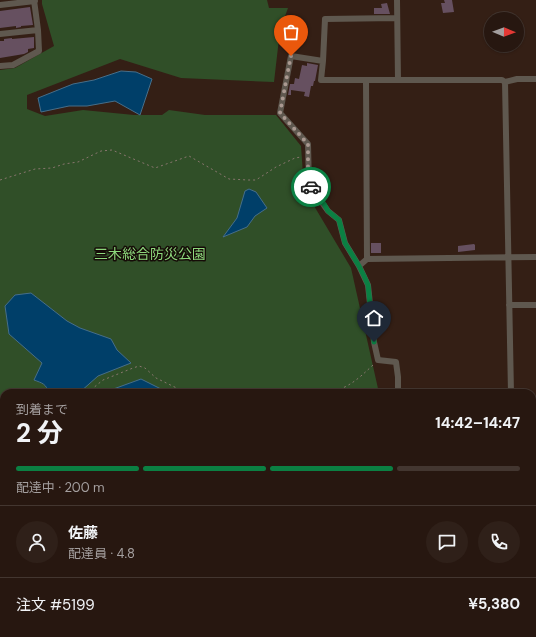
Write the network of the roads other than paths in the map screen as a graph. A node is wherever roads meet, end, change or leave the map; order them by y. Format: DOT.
graph roads {
  1 [pos="35,0"];
  2 [pos="397,0"];
  3 [pos="0,5"];
  4 [pos="397,18"];
  5 [pos="38,30"];
  6 [pos="0,34"];
  7 [pos="323,61"];
  8 [pos="0,66"];
  9 [pos="536,79"];
  10 [pos="366,80"];
  11 [pos="398,80"];
  12 [pos="505,82"];
  13 [pos="508,257"];
  14 [pos="536,257"];
  15 [pos="367,259"];
  16 [pos="359,266"];
  17 [pos="509,305"];
  18 [pos="536,305"];
  19 [pos="398,389"];
  20 [pos="510,389"];
  1 -- 3 [label="street"];
  1 -- 5 [label="street"];
  2 -- 4 [label="street"];
  4 -- 7 [label="street"];
  4 -- 11 [label="street"];
  5 -- 6 [label="street"];
  5 -- 8 [label="street"];
  7 -- 10 [label="street"];
  7 -- 16 [label="street"];
  9 -- 12 [label="street"];
  10 -- 11 [label="street"];
  10 -- 15 [label="street"];
  11 -- 12 [label="street"];
  12 -- 13 [label="street"];
  13 -- 14 [label="street"];
  13 -- 15 [label="street"];
  13 -- 17 [label="street"];
  15 -- 16 [label="street"];
  16 -- 19 [label="street"];
  17 -- 18 [label="street"];
  17 -- 20 [label="street"];
}
